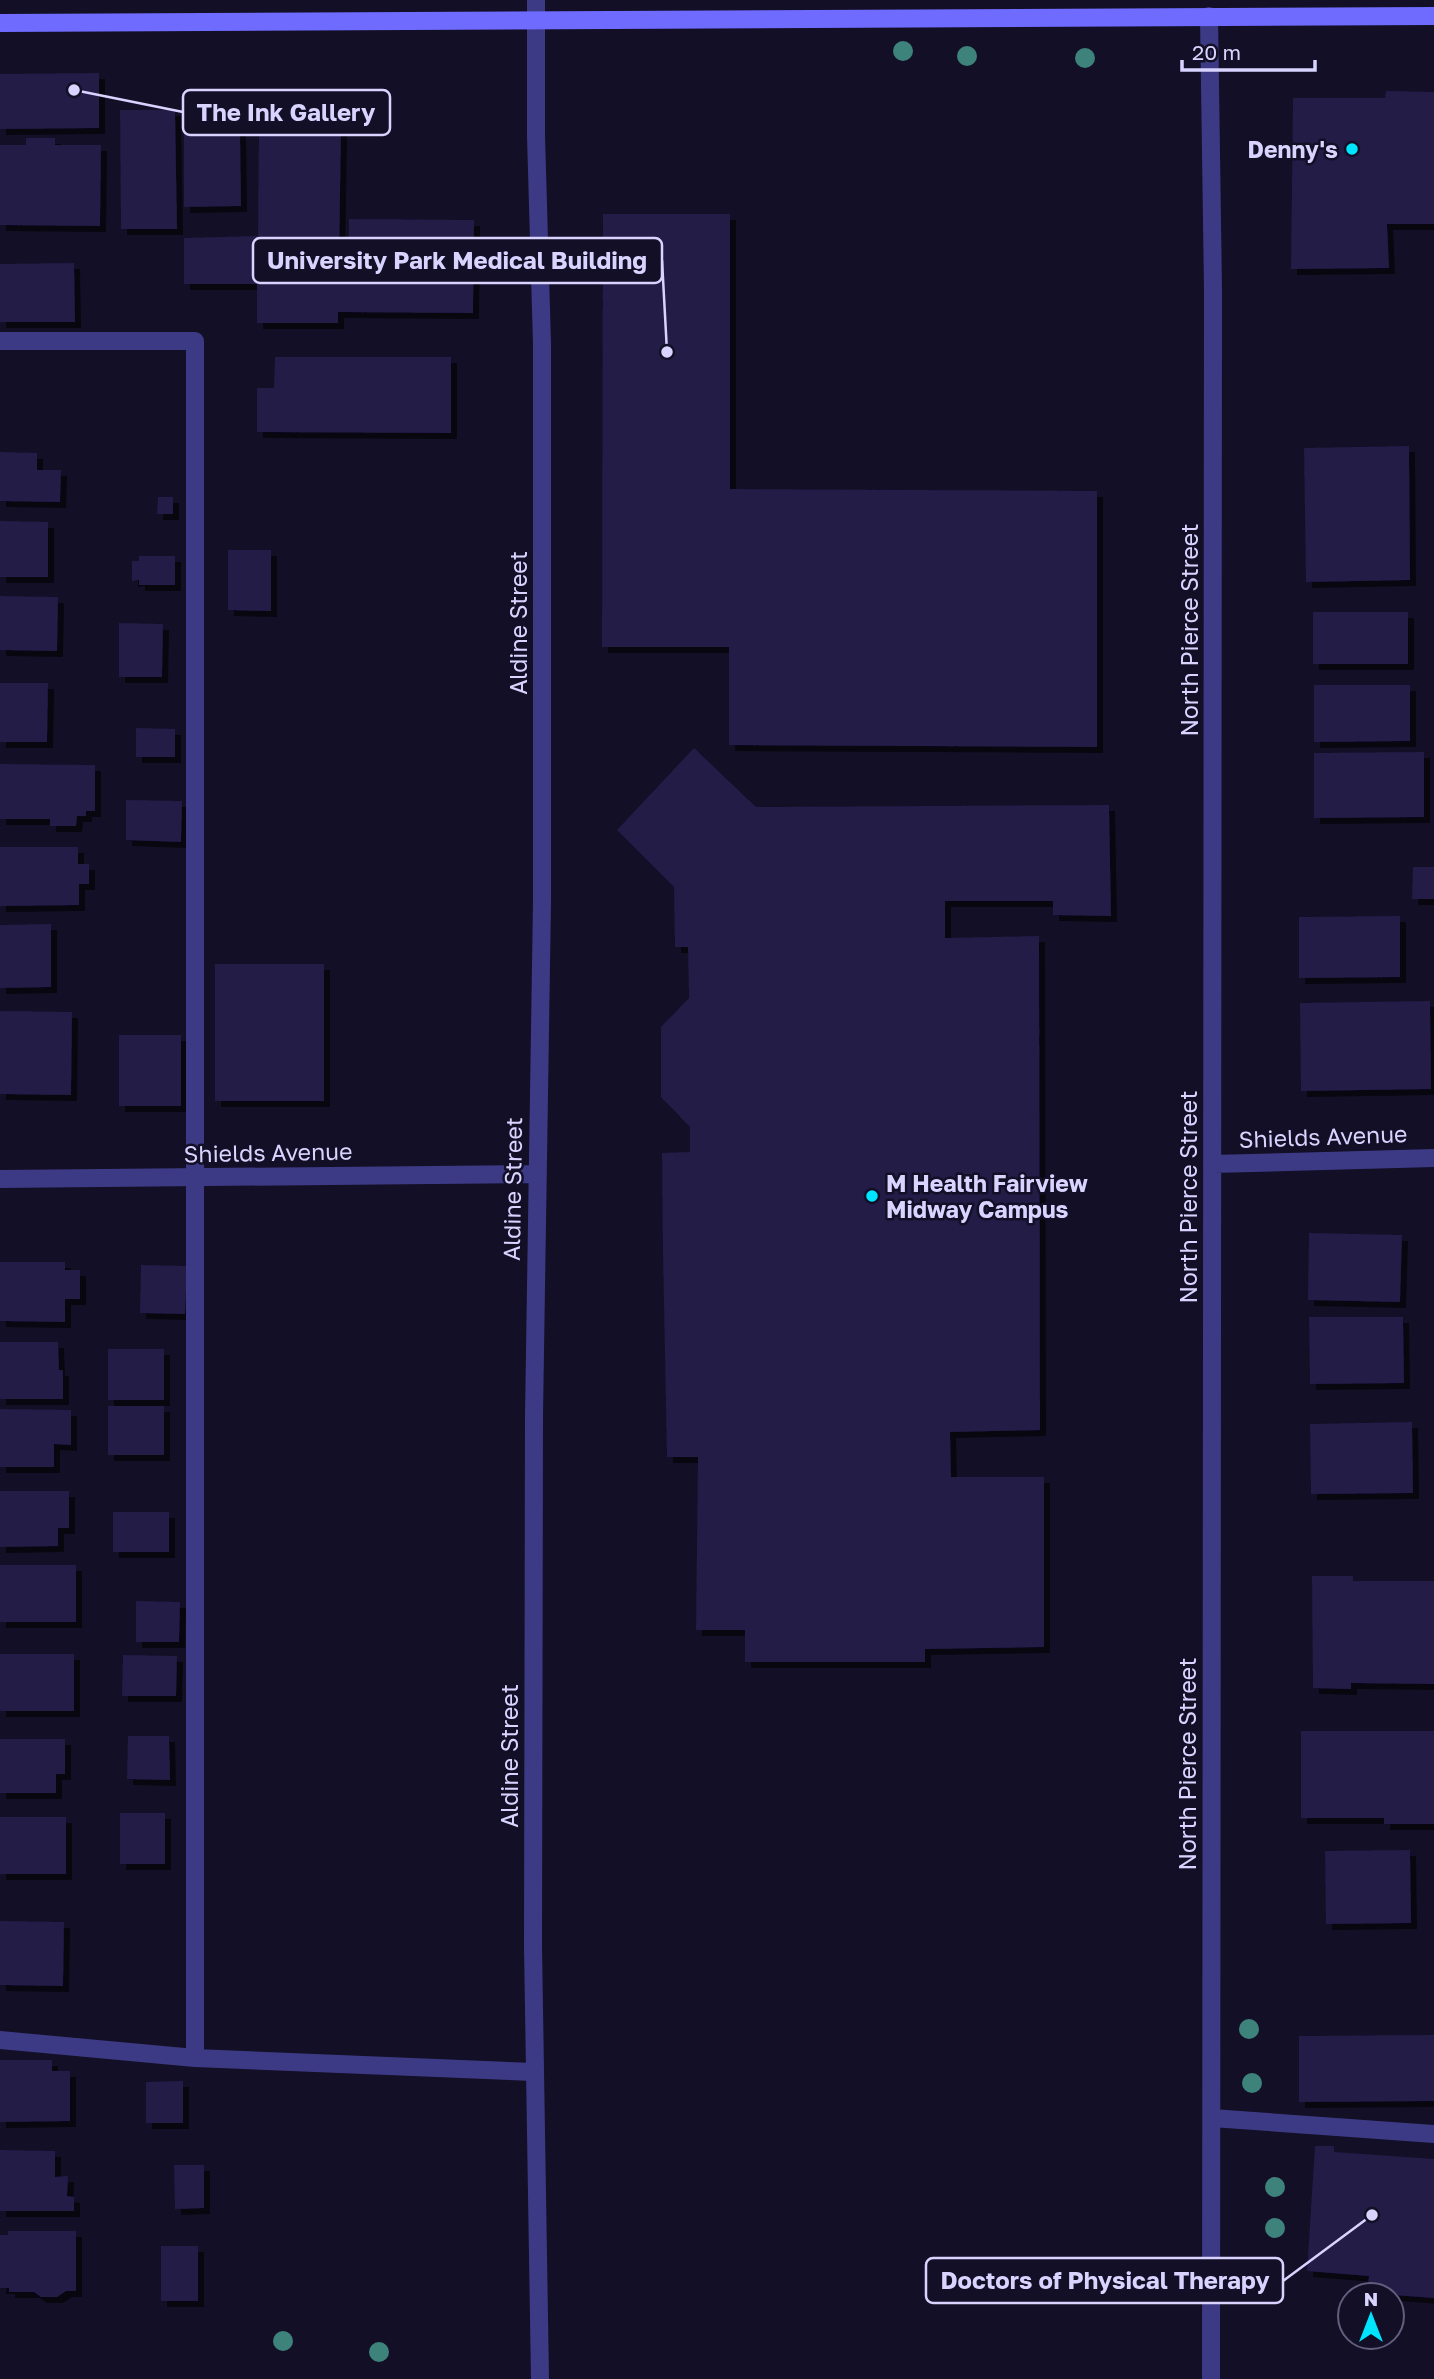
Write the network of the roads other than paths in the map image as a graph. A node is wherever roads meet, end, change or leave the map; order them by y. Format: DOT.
graph roads {
  1 [pos="537,0"];
  2 [pos="1209,16"];
  3 [pos="1434,16"];
  4 [pos="537,20"];
  5 [pos="0,23"];
  6 [pos="0,341"];
  7 [pos="1434,1158"];
  8 [pos="1212,1164"];
  9 [pos="537,1174"];
  10 [pos="195,1178"];
  11 [pos="0,1179"];
  12 [pos="0,2040"];
  13 [pos="195,2057"];
  14 [pos="534,2072"];
  15 [pos="1212,2118"];
  16 [pos="1434,2134"];
  17 [pos="540,2379"];
  18 [pos="1211,2379"];
  1 -- 4 [label="street, Aldine Street"];
  2 -- 3 [label="main road"];
  2 -- 4 [label="main road"];
  2 -- 8 [label="street, North Pierce Street"];
  4 -- 5 [label="main road"];
  4 -- 9 [label="street, Aldine Street"];
  6 -- 10 [label="street"];
  7 -- 8 [label="street, Shields Avenue"];
  8 -- 15 [label="street, North Pierce Street"];
  9 -- 10 [label="street, Shields Avenue"];
  9 -- 14 [label="street, Aldine Street"];
  10 -- 11 [label="street, Shields Avenue"];
  10 -- 13 [label="street"];
  12 -- 13 [label="street"];
  13 -- 14 [label="street"];
  14 -- 17 [label="street, Aldine Street"];
  15 -- 16 [label="street"];
  15 -- 18 [label="street, North Pierce Street"];
}
